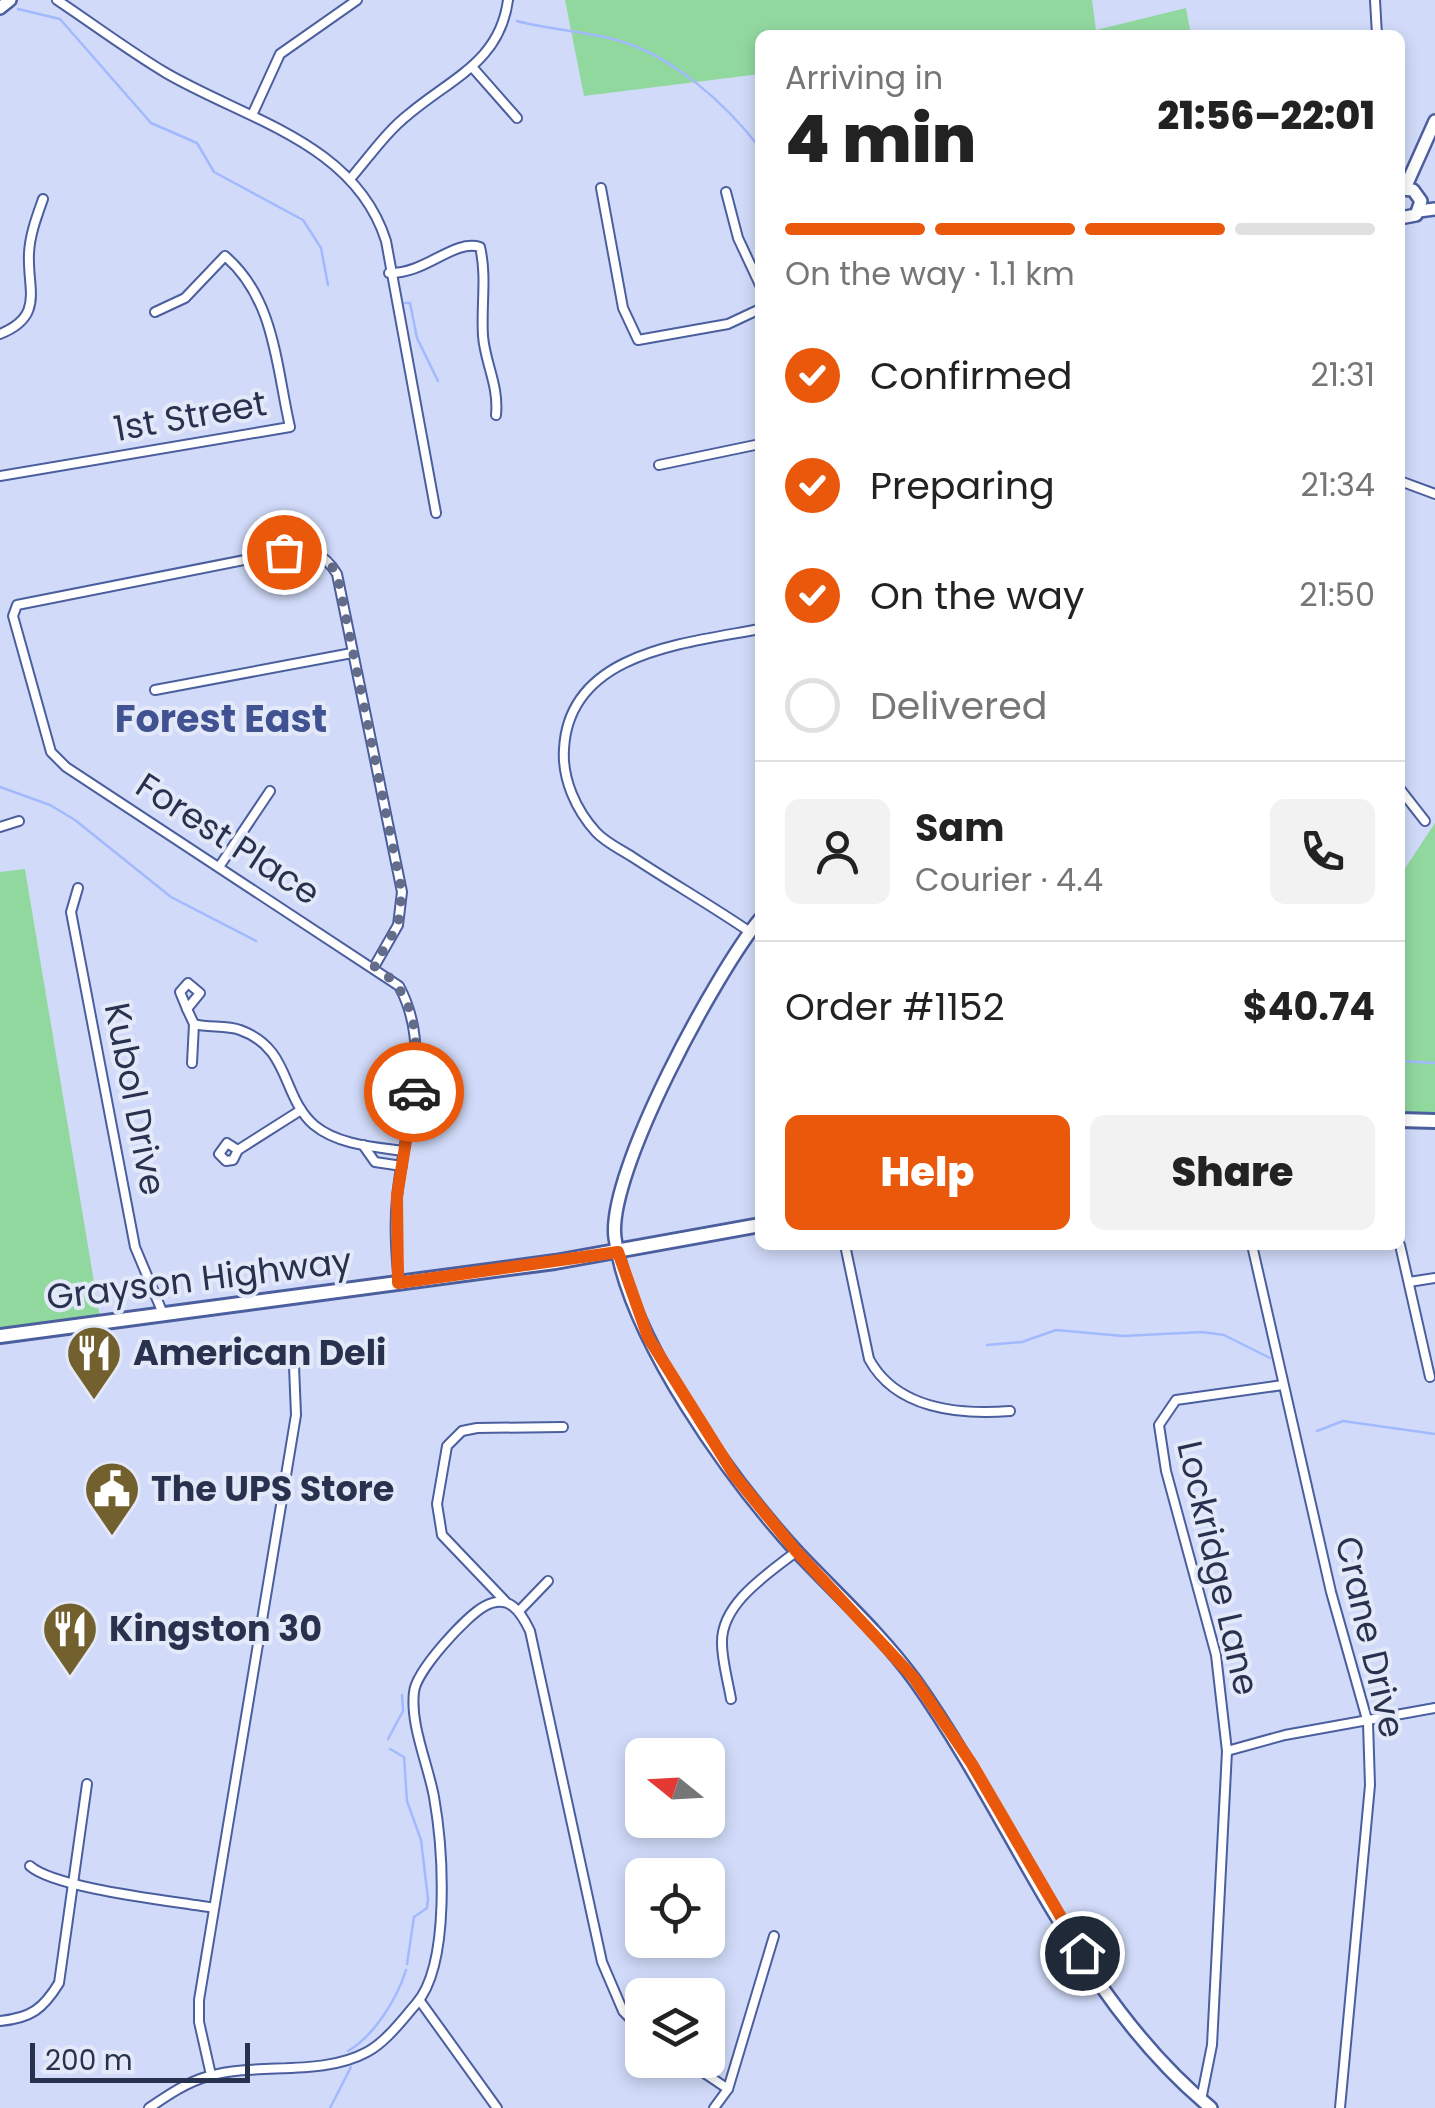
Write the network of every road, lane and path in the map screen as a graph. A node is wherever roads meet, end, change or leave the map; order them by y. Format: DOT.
graph roads {
  1 [pos="10,0"];
  2 [pos="57,0"];
  3 [pos="357,0"];
  4 [pos="508,0"];
  5 [pos="1374,0"];
  6 [pos="0,8"];
  7 [pos="1377,30"];
  8 [pos="473,68"];
  9 [pos="253,114"];
  10 [pos="517,118"];
  11 [pos="1435,121"];
  12 [pos="1435,133"];
  13 [pos="351,178"];
  14 [pos="602,188"];
  15 [pos="726,192"];
  16 [pos="1410,192"];
  17 [pos="44,199"];
  18 [pos="1435,206"];
  19 [pos="1420,211"];
  20 [pos="1405,220"];
  21 [pos="389,274"];
  22 [pos="755,274"];
  23 [pos="155,312"];
  24 [pos="755,312"];
  25 [pos="0,334"];
  26 [pos="496,414"];
  27 [pos="755,445"];
  28 [pos="659,466"];
  29 [pos="0,476"];
  30 [pos="1405,483"];
  31 [pos="1435,494"];
  32 [pos="436,514"];
  33 [pos="755,630"];
  34 [pos="352,653"];
  35 [pos="155,690"];
  36 [pos="270,790"];
  37 [pos="1405,795"];
  38 [pos="19,821"];
  39 [pos="1425,821"];
  40 [pos="0,827"];
  41 [pos="220,866"];
  42 [pos="78,888"];
  43 [pos="755,926"];
  44 [pos="750,932"];
  45 [pos="374,966"];
  46 [pos="186,1009"];
  47 [pos="194,1024"];
  48 [pos="192,1064"];
  49 [pos="301,1110"];
  50 [pos="1405,1120"];
  51 [pos="1435,1121"];
  52 [pos="363,1145"];
  53 [pos="238,1150"];
  54 [pos="404,1151"];
  55 [pos="402,1166"];
  56 [pos="755,1226"];
  57 [pos="846,1250"];
  58 [pos="1253,1250"];
  59 [pos="1401,1250"];
  60 [pos="618,1252"];
  61 [pos="1435,1278"];
  62 [pos="1408,1282"];
  63 [pos="398,1283"];
  64 [pos="164,1316"];
  65 [pos="0,1336"];
  66 [pos="294,1366"];
  67 [pos="1430,1377"];
  68 [pos="1283,1385"];
  69 [pos="1010,1411"];
  70 [pos="563,1426"];
  71 [pos="796,1551"];
  72 [pos="548,1581"];
  73 [pos="505,1602"];
  74 [pos="520,1610"];
  75 [pos="731,1699"];
  76 [pos="1435,1708"];
  77 [pos="1368,1722"];
  78 [pos="1228,1752"];
  79 [pos="87,1784"];
  80 [pos="30,1866"];
  81 [pos="72,1882"];
  82 [pos="214,1908"];
  83 [pos="774,1936"];
  84 [pos="420,2001"];
  85 [pos="625,2013"];
  86 [pos="0,2021"];
  87 [pos="211,2075"];
  88 [pos="711,2078"];
  89 [pos="728,2090"];
  90 [pos="1206,2104"];
  91 [pos="150,2108"];
  92 [pos="496,2108"];
  93 [pos="714,2108"];
  94 [pos="1340,2108"];
  1 -- 6 [label="street"];
  2 -- 9 [label="street"];
  3 -- 9 [label="street"];
  4 -- 8 [label="street"];
  5 -- 7 [label="street"];
  8 -- 10 [label="street"];
  8 -- 13 [label="street"];
  9 -- 13 [label="street"];
  11 -- 16 [label="street"];
  12 -- 16 [label="street"];
  13 -- 21 [label="street"];
  14 -- 24 [label="street"];
  15 -- 22 [label="street"];
  16 -- 18 [label="street"];
  16 -- 19 [label="street"];
  17 -- 25 [label="street"];
  18 -- 19 [label="street"];
  19 -- 20 [label="street"];
  21 -- 26 [label="street"];
  21 -- 32 [label="street"];
  23 -- 29 [label="street, 1st Street"];
  27 -- 28 [label="street"];
  30 -- 31 [label="street"];
  33 -- 44 [label="street"];
  34 -- 35 [label="street"];
  34 -- 41 [label="street, Forest Place"];
  34 -- 45 [label="street, Forest Place"];
  36 -- 41 [label="street"];
  37 -- 39 [label="street"];
  38 -- 40 [label="street"];
  41 -- 45 [label="street, Forest Place"];
  42 -- 64 [label="street, Kubol Drive"];
  43 -- 44 [label="street"];
  44 -- 60 [label="street"];
  45 -- 54 [label="street, Forest Place"];
  46 -- 47 [label="street"];
  47 -- 48 [label="street"];
  47 -- 49 [label="street"];
  49 -- 52 [label="street"];
  49 -- 53 [label="street"];
  50 -- 51 [label="main road"];
  52 -- 54 [label="street"];
  52 -- 55 [label="street"];
  54 -- 55 [label="street, Forest Place"];
  55 -- 63 [label="street, Forest Place"];
  56 -- 60 [label="main road, Grayson Highway"];
  57 -- 69 [label="street"];
  58 -- 68 [label="street, Crane Drive"];
  59 -- 62 [label="street"];
  60 -- 63 [label="main road, Grayson Highway"];
  60 -- 71 [label="street"];
  61 -- 62 [label="street"];
  62 -- 67 [label="street"];
  63 -- 64 [label="main road, Grayson Highway"];
  64 -- 65 [label="main road, Grayson Highway"];
  66 -- 82 [label="street"];
  68 -- 77 [label="street, Crane Drive"];
  68 -- 78 [label="street, Lockridge Lane"];
  70 -- 73 [label="street"];
  71 -- 75 [label="street"];
  71 -- 90 [label="street"];
  72 -- 74 [label="street"];
  73 -- 74 [label="street"];
  73 -- 84 [label="street"];
  74 -- 85 [label="street"];
  76 -- 77 [label="street"];
  77 -- 78 [label="street"];
  77 -- 94 [label="street, Crane Drive"];
  78 -- 90 [label="street, Lockridge Lane"];
  79 -- 81 [label="street"];
  80 -- 81 [label="street"];
  81 -- 82 [label="street"];
  81 -- 86 [label="street"];
  82 -- 87 [label="street"];
  83 -- 89 [label="street"];
  84 -- 87 [label="street"];
  84 -- 92 [label="street"];
  87 -- 91 [label="street"];
  88 -- 89 [label="street"];
  89 -- 93 [label="street"];
}
